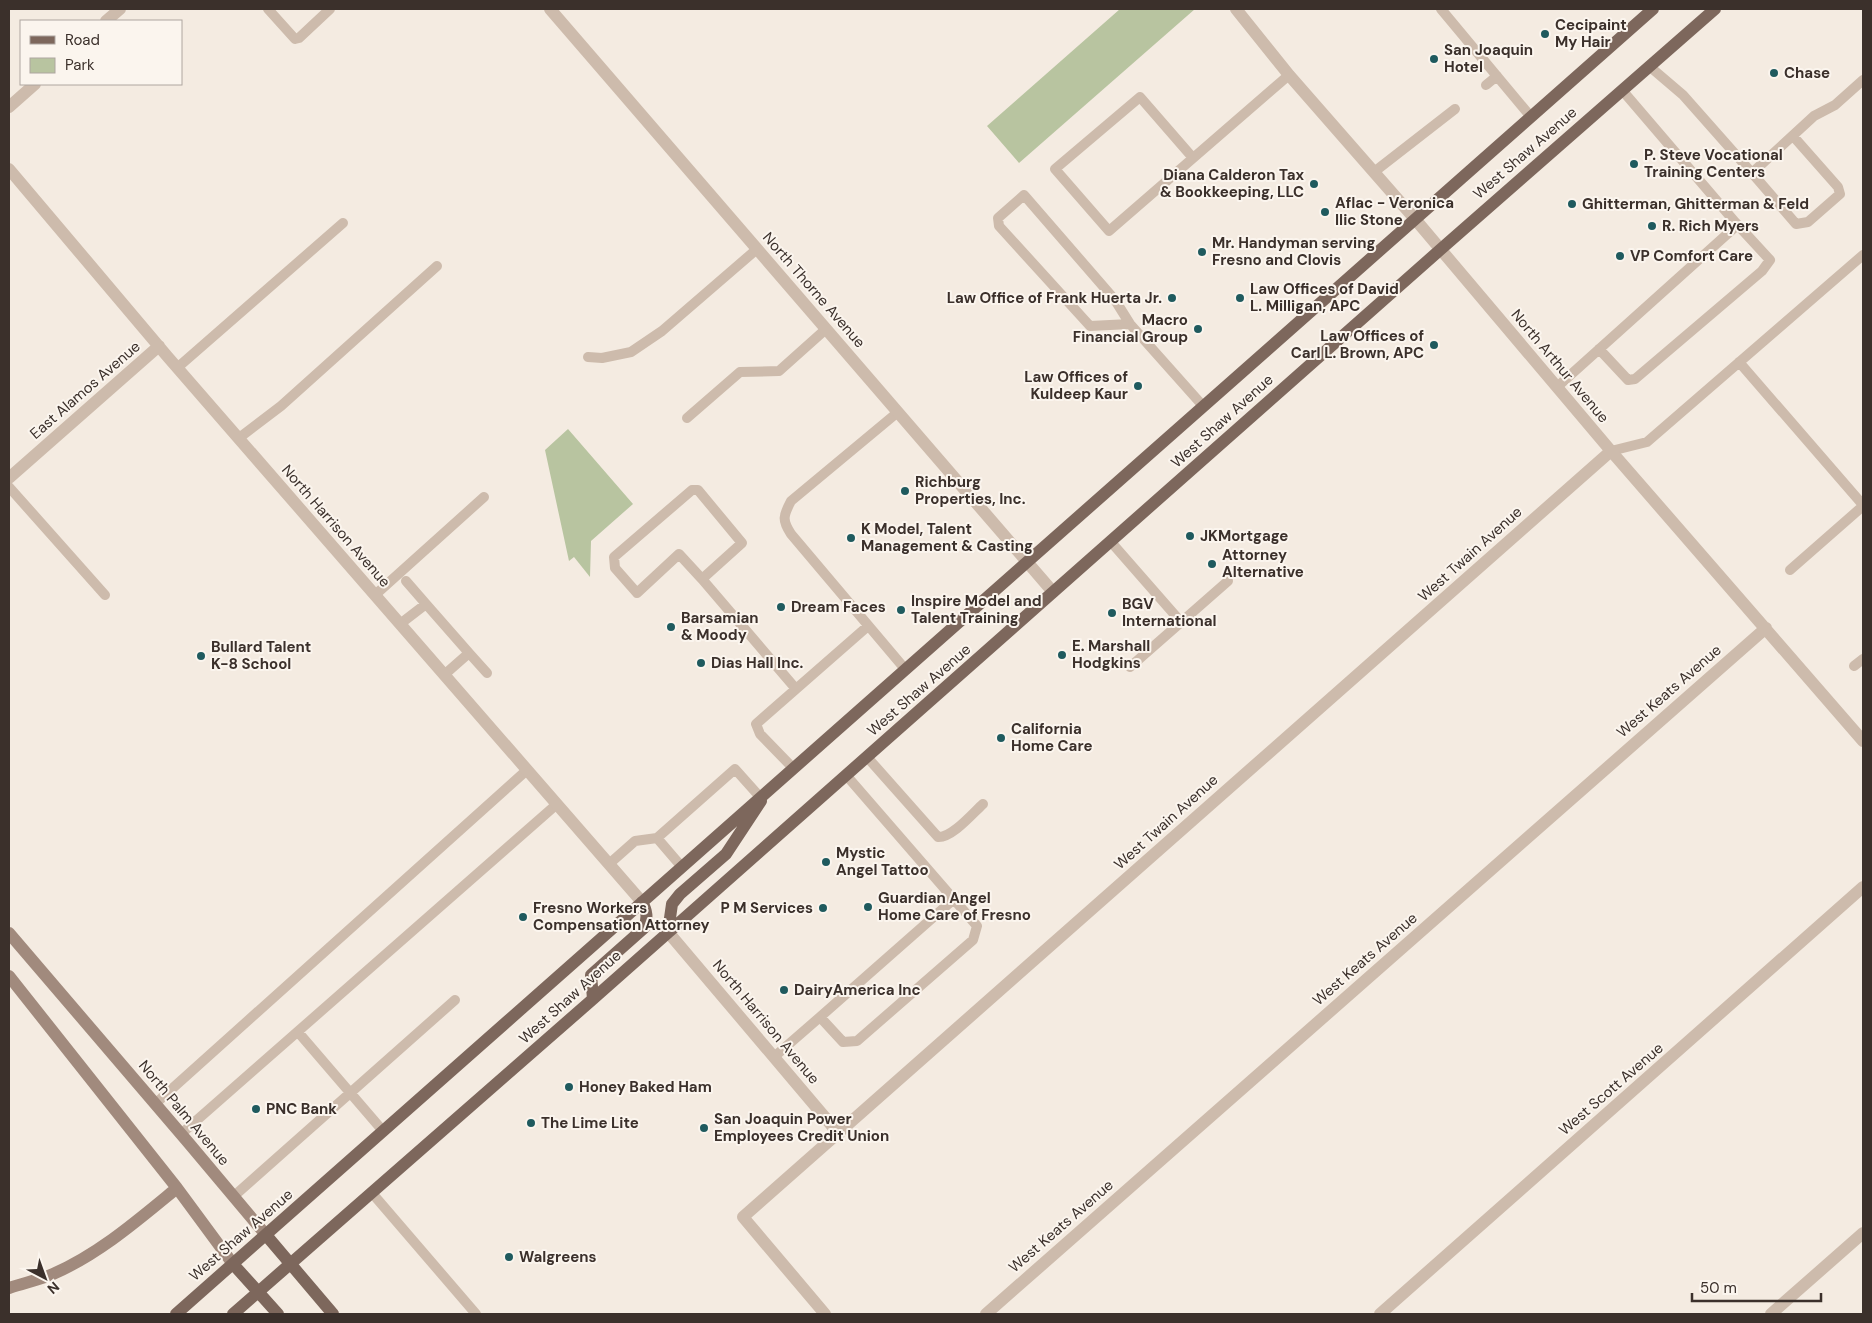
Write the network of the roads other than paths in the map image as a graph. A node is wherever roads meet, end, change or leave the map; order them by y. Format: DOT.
graph roads {
  1 [pos="120,9"];
  2 [pos="268,9"];
  3 [pos="330,9"];
  4 [pos="550,9"];
  5 [pos="1236,9"];
  6 [pos="1441,9"];
  7 [pos="1715,9"];
  8 [pos="1646,11"];
  9 [pos="107,20"];
  10 [pos="1648,66"];
  11 [pos="1289,75"];
  12 [pos="1497,76"];
  13 [pos="1863,80"];
  14 [pos="34,85"];
  15 [pos="1486,85"];
  16 [pos="1622,90"];
  17 [pos="9,107"];
  18 [pos="1455,110"];
  19 [pos="1531,116"];
  20 [pos="1793,136"];
  21 [pos="1193,158"];
  22 [pos="9,170"];
  23 [pos="1374,172"];
  24 [pos="1752,173"];
  25 [pos="1415,219"];
  26 [pos="1735,222"];
  27 [pos="343,224"];
  28 [pos="757,249"];
  29 [pos="1440,249"];
  30 [pos="1863,255"];
  31 [pos="437,266"];
  32 [pos="1130,324"];
  33 [pos="826,328"];
  34 [pos="159,346"];
  35 [pos="1599,349"];
  36 [pos="588,357"];
  37 [pos="1739,362"];
  38 [pos="177,368"];
  39 [pos="1557,387"];
  40 [pos="1203,406"];
  41 [pos="898,412"];
  42 [pos="687,418"];
  43 [pos="239,438"];
  44 [pos="1610,451"];
  45 [pos="9,478"];
  46 [pos="9,487"];
  47 [pos="484,497"];
  48 [pos="1863,506"];
  49 [pos="1111,542"];
  50 [pos="1027,562"];
  51 [pos="1790,570"];
  52 [pos="702,579"];
  53 [pos="406,581"];
  54 [pos="1228,581"];
  55 [pos="1054,592"];
  56 [pos="105,594"];
  57 [pos="375,595"];
  58 [pos="426,604"];
  59 [pos="1181,622"];
  60 [pos="400,624"];
  61 [pos="868,626"];
  62 [pos="1766,628"];
  63 [pos="469,653"];
  64 [pos="1863,659"];
  65 [pos="1854,666"];
  66 [pos="1130,667"];
  67 [pos="905,669"];
  68 [pos="487,673"];
  69 [pos="444,675"];
  70 [pos="796,689"];
  71 [pos="1863,741"];
  72 [pos="867,757"];
  73 [pos="793,768"];
  74 [pos="527,770"];
  75 [pos="846,775"];
  76 [pos="770,788"];
  77 [pos="760,797"];
  78 [pos="557,804"];
  79 [pos="984,804"];
  80 [pos="657,838"];
  81 [pos="608,864"];
  82 [pos="681,866"];
  83 [pos="1863,887"];
  84 [pos="954,899"];
  85 [pos="642,902"];
  86 [pos="668,932"];
  87 [pos="9,933"];
  88 [pos="9,976"];
  89 [pos="593,999"];
  90 [pos="455,1000"];
  91 [pos="820,1018"];
  92 [pos="298,1032"];
  93 [pos="774,1057"];
  94 [pos="351,1093"];
  95 [pos="155,1104"];
  96 [pos="383,1131"];
  97 [pos="181,1134"];
  98 [pos="839,1134"];
  99 [pos="177,1188"];
  100 [pos="372,1193"];
  101 [pos="234,1196"];
  102 [pos="1863,1233"];
  103 [pos="266,1235"];
  104 [pos="233,1264"];
  105 [pos="290,1264"];
  106 [pos="9,1288"];
  107 [pos="259,1292"];
  108 [pos="176,1314"];
  109 [pos="233,1314"];
  110 [pos="278,1314"];
  111 [pos="333,1314"];
  112 [pos="476,1314"];
  113 [pos="826,1314"];
  114 [pos="986,1314"];
  115 [pos="1380,1314"];
  116 [pos="1771,1314"];
  1 -- 9 [label="street"];
  2 -- 3 [label="lane"];
  4 -- 28 [label="street, North Thorne Avenue"];
  5 -- 11 [label="street, North Arthur Avenue"];
  6 -- 12 [label="lane"];
  7 -- 10 [label="main road, West Shaw Avenue"];
  8 -- 19 [label="main road, West Shaw Avenue"];
  10 -- 16 [label="main road, West Shaw Avenue"];
  10 -- 24 [label="lane"];
  11 -- 21 [label="lane"];
  11 -- 23 [label="street, North Arthur Avenue"];
  12 -- 15 [label="lane"];
  12 -- 19 [label="lane"];
  13 -- 20 [label="lane"];
  14 -- 17 [label="street"];
  16 -- 26 [label="lane"];
  16 -- 29 [label="main road, West Shaw Avenue"];
  18 -- 23 [label="lane"];
  19 -- 25 [label="main road, West Shaw Avenue"];
  20 -- 24 [label="lane"];
  20 -- 24 [label="lane"];
  21 -- 21 [label="lane"];
  22 -- 34 [label="street, North Harrison Avenue"];
  23 -- 25 [label="street, North Arthur Avenue"];
  25 -- 29 [label="street, North Arthur Avenue"];
  25 -- 40 [label="main road, West Shaw Avenue"];
  26 -- 35 [label="lane"];
  26 -- 35 [label="lane"];
  27 -- 38 [label="lane"];
  28 -- 33 [label="street, North Thorne Avenue"];
  28 -- 36 [label="lane"];
  29 -- 39 [label="street, North Arthur Avenue"];
  29 -- 49 [label="main road, West Shaw Avenue"];
  30 -- 37 [label="lane"];
  31 -- 43 [label="lane"];
  32 -- 32 [label="lane"];
  32 -- 40 [label="lane"];
  33 -- 41 [label="street, North Thorne Avenue"];
  33 -- 42 [label="lane"];
  34 -- 38 [label="street, North Harrison Avenue"];
  34 -- 45 [label="street, East Alamos Avenue"];
  35 -- 39 [label="lane"];
  37 -- 44 [label="lane"];
  37 -- 48 [label="lane"];
  38 -- 43 [label="street, North Harrison Avenue"];
  39 -- 44 [label="street, North Arthur Avenue"];
  40 -- 50 [label="main road, West Shaw Avenue"];
  41 -- 50 [label="street, North Thorne Avenue"];
  41 -- 61 [label="lane"];
  43 -- 57 [label="street, North Harrison Avenue"];
  44 -- 62 [label="street, North Arthur Avenue"];
  44 -- 98 [label="street, West Twain Avenue"];
  46 -- 56 [label="lane"];
  47 -- 57 [label="lane"];
  48 -- 51 [label="lane"];
  49 -- 55 [label="main road, West Shaw Avenue"];
  49 -- 59 [label="lane"];
  50 -- 55 [label="street, North Thorne Avenue"];
  50 -- 67 [label="main road, West Shaw Avenue"];
  52 -- 52 [label="lane"];
  52 -- 70 [label="lane"];
  53 -- 58 [label="lane"];
  54 -- 59 [label="lane"];
  55 -- 72 [label="main road, West Shaw Avenue"];
  57 -- 60 [label="street, North Harrison Avenue"];
  58 -- 60 [label="lane"];
  58 -- 63 [label="lane"];
  59 -- 66 [label="lane"];
  60 -- 69 [label="street, North Harrison Avenue"];
  61 -- 67 [label="lane"];
  61 -- 70 [label="lane"];
  62 -- 71 [label="street, North Arthur Avenue"];
  62 -- 114 [label="street, West Keats Avenue"];
  63 -- 68 [label="lane"];
  63 -- 69 [label="lane"];
  64 -- 65 [label="lane"];
  67 -- 73 [label="main road, West Shaw Avenue"];
  69 -- 74 [label="street, North Harrison Avenue"];
  70 -- 73 [label="lane"];
  72 -- 75 [label="main road, West Shaw Avenue"];
  72 -- 79 [label="lane"];
  73 -- 76 [label="main road, West Shaw Avenue"];
  74 -- 78 [label="street, North Harrison Avenue"];
  74 -- 95 [label="lane"];
  75 -- 84 [label="lane"];
  75 -- 86 [label="main road, West Shaw Avenue"];
  76 -- 77 [label="main road, West Shaw Avenue"];
  76 -- 86 [label="main road"];
  77 -- 80 [label="lane"];
  77 -- 82 [label="main road, West Shaw Avenue"];
  78 -- 81 [label="street, North Harrison Avenue"];
  78 -- 92 [label="lane"];
  80 -- 81 [label="lane"];
  80 -- 82 [label="lane"];
  81 -- 85 [label="street, North Harrison Avenue"];
  82 -- 85 [label="main road, West Shaw Avenue"];
  83 -- 115 [label="street, West Scott Avenue"];
  84 -- 91 [label="lane"];
  84 -- 91 [label="lane"];
  85 -- 89 [label="main road"];
  85 -- 96 [label="main road, West Shaw Avenue"];
  86 -- 89 [label="main road, West Shaw Avenue"];
  86 -- 93 [label="street, North Harrison Avenue"];
  87 -- 95 [label="main road, North Palm Avenue"];
  88 -- 99 [label="main road"];
  89 -- 100 [label="main road, West Shaw Avenue"];
  90 -- 94 [label="lane"];
  91 -- 93 [label="lane"];
  92 -- 94 [label="lane"];
  92 -- 97 [label="lane"];
  93 -- 98 [label="street, North Harrison Avenue"];
  94 -- 96 [label="lane"];
  94 -- 101 [label="lane"];
  95 -- 97 [label="main road, North Palm Avenue"];
  96 -- 103 [label="main road, West Shaw Avenue"];
  97 -- 101 [label="main road, North Palm Avenue"];
  98 -- 113 [label="street, West Twain Avenue"];
  99 -- 104 [label="main road"];
  99 -- 106 [label="main road"];
  100 -- 105 [label="main road, West Shaw Avenue"];
  100 -- 112 [label="lane"];
  101 -- 103 [label="main road, North Palm Avenue"];
  102 -- 116 [label="street"];
  103 -- 104 [label="main road, West Shaw Avenue"];
  103 -- 105 [label="main road, North Palm Avenue"];
  104 -- 107 [label="main road"];
  104 -- 108 [label="main road, West Shaw Avenue"];
  105 -- 107 [label="main road, West Shaw Avenue"];
  105 -- 111 [label="main road, North Palm Avenue"];
  107 -- 109 [label="main road, West Shaw Avenue"];
  107 -- 110 [label="main road"];
}
